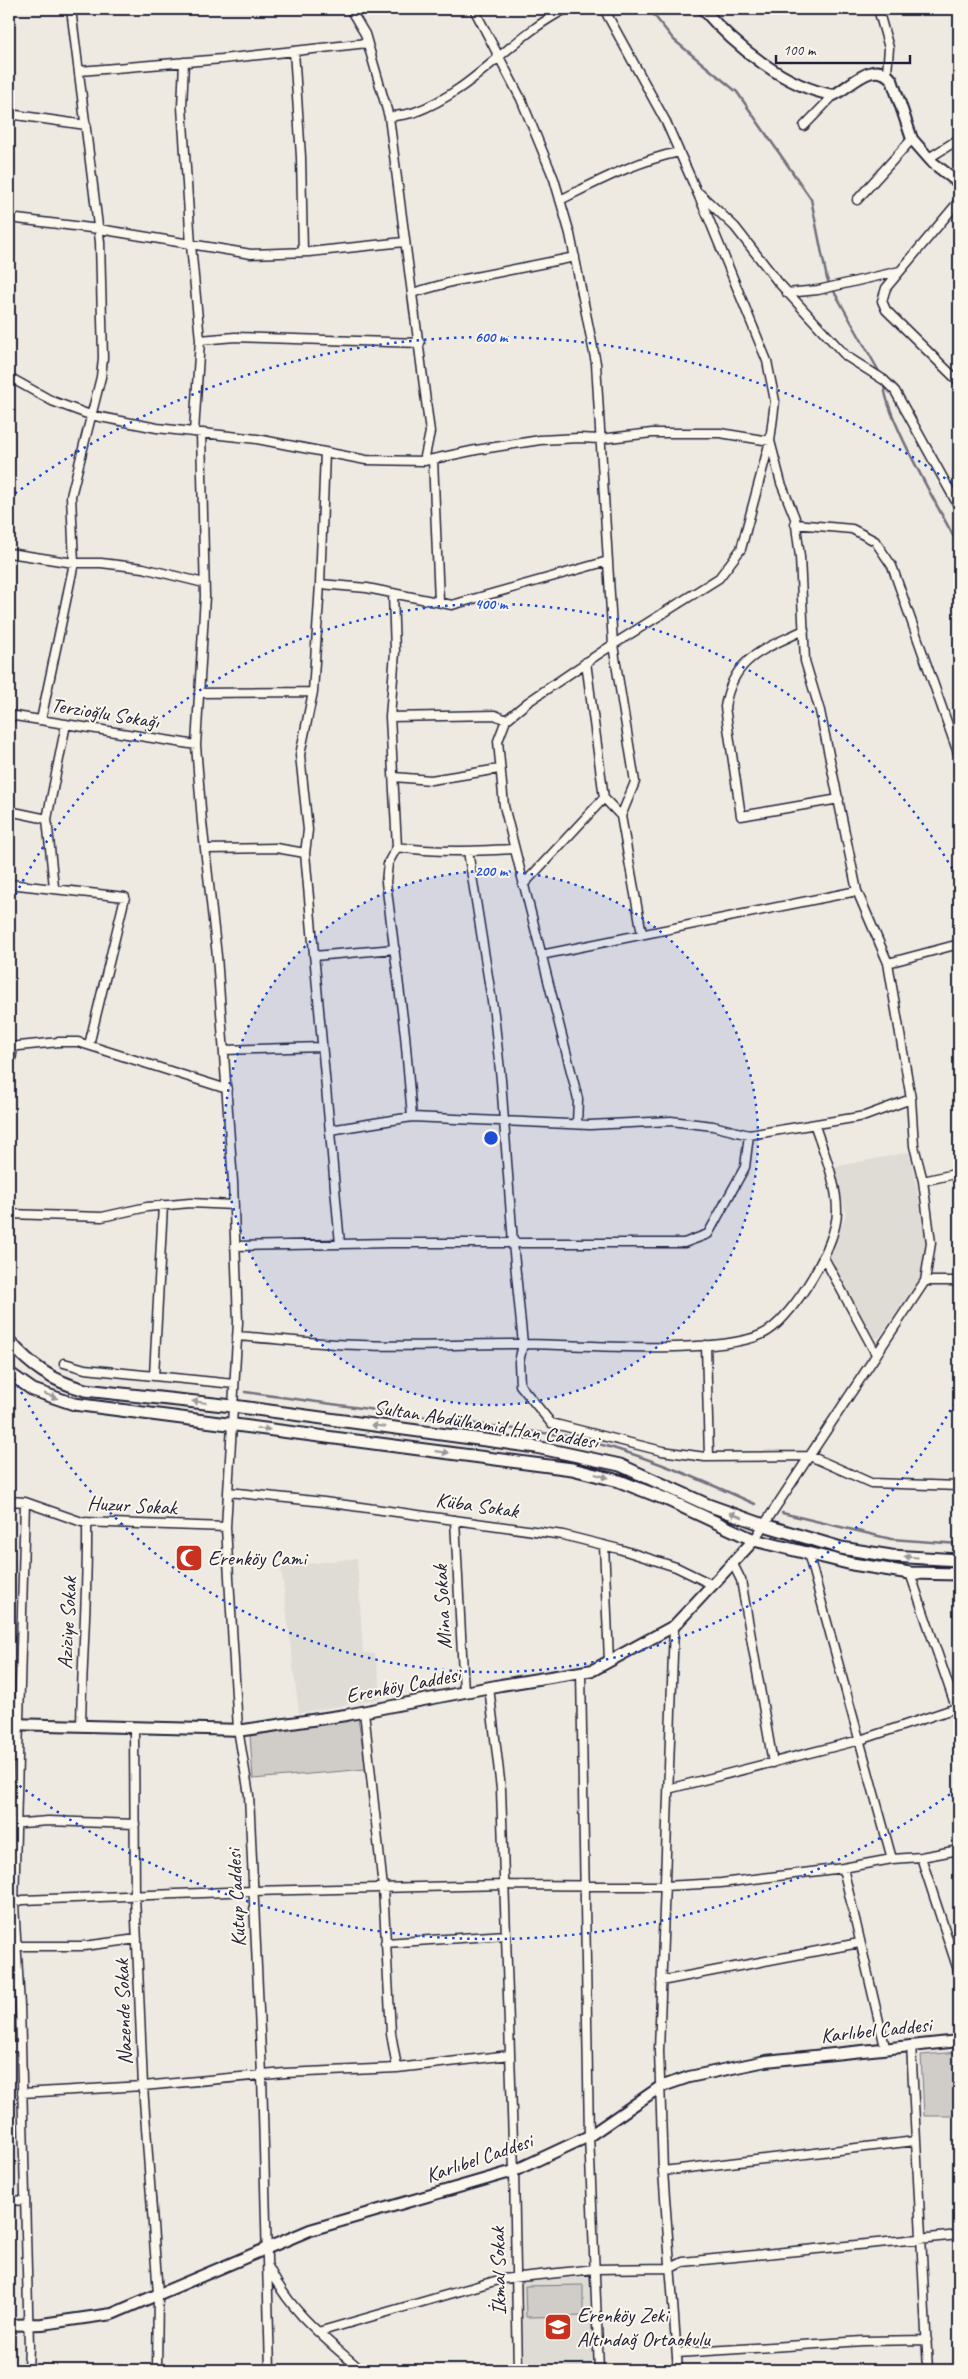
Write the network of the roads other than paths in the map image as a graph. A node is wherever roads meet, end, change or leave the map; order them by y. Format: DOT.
graph roads {
  1 [pos="71,9"];
  2 [pos="350,9"];
  3 [pos="474,9"];
  4 [pos="566,9"];
  5 [pos="604,9"];
  6 [pos="703,9"];
  7 [pos="878,9"];
  8 [pos="367,43"];
  9 [pos="294,51"];
  10 [pos="500,56"];
  11 [pos="184,62"];
  12 [pos="80,71"];
  13 [pos="887,73"];
  14 [pos="834,95"];
  15 [pos="9,114"];
  16 [pos="389,117"];
  17 [pos="86,125"];
  18 [pos="804,126"];
  19 [pos="912,139"];
  20 [pos="959,139"];
  21 [pos="679,152"];
  22 [pos="929,158"];
  23 [pos="959,184"];
  24 [pos="696,191"];
  25 [pos="560,200"];
  26 [pos="857,200"];
  27 [pos="959,202"];
  28 [pos="9,218"];
  29 [pos="98,229"];
  30 [pos="404,242"];
  31 [pos="191,245"];
  32 [pos="303,252"];
  33 [pos="575,257"];
  34 [pos="900,271"];
  35 [pos="412,293"];
  36 [pos="787,293"];
  37 [pos="200,340"];
  38 [pos="420,343"];
  39 [pos="9,377"];
  40 [pos="958,380"];
  41 [pos="90,415"];
  42 [pos="198,432"];
  43 [pos="600,439"];
  44 [pos="770,441"];
  45 [pos="325,452"];
  46 [pos="434,459"];
  47 [pos="424,461"];
  48 [pos="959,507"];
  49 [pos="796,524"];
  50 [pos="9,553"];
  51 [pos="608,561"];
  52 [pos="74,563"];
  53 [pos="204,583"];
  54 [pos="320,584"];
  55 [pos="393,594"];
  56 [pos="439,601"];
  57 [pos="804,630"];
  58 [pos="613,645"];
  59 [pos="586,662"];
  60 [pos="313,692"];
  61 [pos="199,693"];
  62 [pos="9,715"];
  63 [pos="390,718"];
  64 [pos="41,720"];
  65 [pos="506,720"];
  66 [pos="66,724"];
  67 [pos="196,745"];
  68 [pos="959,756"];
  69 [pos="499,769"];
  70 [pos="394,777"];
  71 [pos="604,798"];
  72 [pos="839,799"];
  73 [pos="9,811"];
  74 [pos="621,816"];
  75 [pos="47,820"];
  76 [pos="397,847"];
  77 [pos="514,849"];
  78 [pos="205,850"];
  79 [pos="468,851"];
  80 [pos="305,853"];
  81 [pos="9,884"];
  82 [pos="523,885"];
  83 [pos="54,887"];
  84 [pos="857,890"];
  85 [pos="642,934"];
  86 [pos="959,944"];
  87 [pos="394,949"];
  88 [pos="541,955"];
  89 [pos="314,956"];
  90 [pos="888,963"];
  91 [pos="90,1045"];
  92 [pos="11,1047"];
  93 [pos="322,1047"];
  94 [pos="224,1050"];
  95 [pos="9,1075"];
  96 [pos="227,1090"];
  97 [pos="911,1098"];
  98 [pos="412,1118"];
  99 [pos="505,1121"];
  100 [pos="577,1124"];
  101 [pos="815,1126"];
  102 [pos="330,1130"];
  103 [pos="749,1135"];
  104 [pos="958,1172"];
  105 [pos="923,1181"];
  106 [pos="163,1205"];
  107 [pos="234,1205"];
  108 [pos="9,1214"];
  109 [pos="512,1243"];
  110 [pos="340,1244"];
  111 [pos="236,1246"];
  112 [pos="823,1256"];
  113 [pos="959,1280"];
  114 [pos="925,1281"];
  115 [pos="237,1336"];
  116 [pos="9,1341"];
  117 [pos="523,1344"];
  118 [pos="706,1345"];
  119 [pos="876,1354"];
  120 [pos="64,1363"];
  121 [pos="10,1375"];
  122 [pos="154,1376"];
  123 [pos="234,1384"];
  124 [pos="233,1406"];
  125 [pos="232,1425"];
  126 [pos="810,1456"];
  127 [pos="710,1457"];
  128 [pos="959,1486"];
  129 [pos="228,1492"];
  130 [pos="9,1501"];
  131 [pos="25,1502"];
  132 [pos="455,1520"];
  133 [pos="87,1522"];
  134 [pos="764,1525"];
  135 [pos="226,1527"];
  136 [pos="754,1540"];
  137 [pos="604,1545"];
  138 [pos="808,1553"];
  139 [pos="959,1560"];
  140 [pos="732,1564"];
  141 [pos="910,1573"];
  142 [pos="959,1574"];
  143 [pos="713,1585"];
  144 [pos="674,1626"];
  145 [pos="609,1661"];
  146 [pos="581,1672"];
  147 [pos="489,1688"];
  148 [pos="464,1692"];
  149 [pos="958,1710"];
  150 [pos="364,1711"];
  151 [pos="9,1724"];
  152 [pos="20,1725"];
  153 [pos="81,1726"];
  154 [pos="134,1727"];
  155 [pos="238,1730"];
  156 [pos="860,1740"];
  157 [pos="773,1764"];
  158 [pos="668,1789"];
  159 [pos="13,1824"];
  160 [pos="134,1824"];
  161 [pos="959,1850"];
  162 [pos="921,1857"];
  163 [pos="892,1859"];
  164 [pos="843,1868"];
  165 [pos="504,1885"];
  166 [pos="583,1886"];
  167 [pos="664,1886"];
  168 [pos="383,1888"];
  169 [pos="253,1891"];
  170 [pos="135,1896"];
  171 [pos="11,1904"];
  172 [pos="506,1935"];
  173 [pos="137,1940"];
  174 [pos="385,1943"];
  175 [pos="859,1943"];
  176 [pos="16,1946"];
  177 [pos="959,1973"];
  178 [pos="9,1980"];
  179 [pos="19,1980"];
  180 [pos="661,1981"];
  181 [pos="959,2041"];
  182 [pos="911,2045"];
  183 [pos="9,2047"];
  184 [pos="21,2047"];
  185 [pos="885,2047"];
  186 [pos="510,2055"];
  187 [pos="397,2068"];
  188 [pos="262,2075"];
  189 [pos="143,2086"];
  190 [pos="660,2087"];
  191 [pos="22,2092"];
  192 [pos="588,2136"];
  193 [pos="915,2140"];
  194 [pos="514,2170"];
  195 [pos="663,2171"];
  196 [pos="9,2200"];
  197 [pos="25,2201"];
  198 [pos="959,2235"];
  199 [pos="921,2240"];
  200 [pos="267,2247"];
  201 [pos="267,2264"];
  202 [pos="671,2268"];
  203 [pos="594,2269"];
  204 [pos="516,2278"];
  205 [pos="158,2294"];
  206 [pos="28,2324"];
  207 [pos="9,2325"];
  208 [pos="318,2332"];
  209 [pos="926,2340"];
  210 [pos="676,2353"];
  211 [pos="28,2370"];
  212 [pos="157,2370"];
  213 [pos="270,2370"];
  214 [pos="361,2370"];
  215 [pos="518,2370"];
  216 [pos="599,2370"];
  217 [pos="678,2370"];
  218 [pos="928,2370"];
  1 -- 12 [label="street"];
  2 -- 8 [label="street"];
  3 -- 10 [label="street"];
  4 -- 10 [label="street"];
  5 -- 21 [label="street"];
  6 -- 14 [label="street"];
  7 -- 13 [label="street"];
  8 -- 9 [label="street"];
  8 -- 16 [label="street"];
  9 -- 11 [label="street"];
  9 -- 32 [label="street"];
  10 -- 16 [label="street"];
  10 -- 25 [label="street"];
  11 -- 12 [label="street"];
  11 -- 31 [label="street, Kutup Caddesi"];
  12 -- 17 [label="street"];
  13 -- 14 [label="street"];
  13 -- 19 [label="street"];
  14 -- 18 [label="street"];
  15 -- 17 [label="street"];
  16 -- 30 [label="street"];
  17 -- 29 [label="street"];
  19 -- 22 [label="street"];
  19 -- 26 [label="street"];
  20 -- 22 [label="street"];
  21 -- 24 [label="street"];
  21 -- 25 [label="street"];
  22 -- 23 [label="street"];
  24 -- 36 [label="street"];
  24 -- 44 [label="street"];
  25 -- 33 [label="street"];
  27 -- 34 [label="street"];
  28 -- 29 [label="street"];
  29 -- 31 [label="street"];
  29 -- 41 [label="street"];
  30 -- 32 [label="street"];
  30 -- 35 [label="street"];
  31 -- 32 [label="street"];
  31 -- 37 [label="street, Kutup Caddesi"];
  33 -- 35 [label="street"];
  33 -- 43 [label="street"];
  34 -- 36 [label="street"];
  34 -- 40 [label="street"];
  35 -- 38 [label="street"];
  36 -- 48 [label="street"];
  37 -- 38 [label="street"];
  37 -- 42 [label="street, Kutup Caddesi"];
  38 -- 47 [label="street"];
  39 -- 41 [label="street"];
  41 -- 42 [label="street"];
  41 -- 52 [label="street"];
  42 -- 45 [label="street"];
  42 -- 53 [label="street, Kutup Caddesi"];
  43 -- 44 [label="street"];
  43 -- 46 [label="street"];
  43 -- 51 [label="street"];
  44 -- 49 [label="street"];
  44 -- 58 [label="street"];
  45 -- 47 [label="street"];
  45 -- 54 [label="street"];
  46 -- 47 [label="street"];
  46 -- 56 [label="street"];
  49 -- 57 [label="street"];
  49 -- 68 [label="street"];
  50 -- 52 [label="street"];
  51 -- 56 [label="street"];
  51 -- 58 [label="street"];
  52 -- 53 [label="street"];
  52 -- 64 [label="street"];
  53 -- 61 [label="street, Kutup Caddesi"];
  54 -- 55 [label="street"];
  54 -- 60 [label="street"];
  55 -- 56 [label="street"];
  55 -- 63 [label="street"];
  57 -- 72 [label="street"];
  57 -- 72 [label="street"];
  58 -- 59 [label="street"];
  58 -- 74 [label="street"];
  59 -- 65 [label="street"];
  59 -- 71 [label="street"];
  60 -- 61 [label="street"];
  60 -- 80 [label="street"];
  61 -- 67 [label="street, Kutup Caddesi"];
  62 -- 64 [label="street, Terzioğlu Sokağı"];
  63 -- 65 [label="street"];
  63 -- 70 [label="street"];
  64 -- 66 [label="street, Terzioğlu Sokağı"];
  65 -- 69 [label="street"];
  66 -- 67 [label="street, Terzioğlu Sokağı"];
  66 -- 75 [label="street"];
  67 -- 78 [label="street, Kutup Caddesi"];
  69 -- 70 [label="street"];
  69 -- 77 [label="street"];
  70 -- 76 [label="street"];
  71 -- 74 [label="street"];
  71 -- 82 [label="street"];
  72 -- 84 [label="street"];
  73 -- 75 [label="street"];
  74 -- 85 [label="street"];
  75 -- 83 [label="street"];
  76 -- 79 [label="street"];
  76 -- 87 [label="street"];
  77 -- 79 [label="street"];
  77 -- 82 [label="street"];
  78 -- 80 [label="street"];
  78 -- 94 [label="street, Kutup Caddesi"];
  79 -- 99 [label="street"];
  80 -- 89 [label="street"];
  81 -- 83 [label="street"];
  82 -- 88 [label="street"];
  83 -- 91 [label="street"];
  84 -- 85 [label="street"];
  84 -- 90 [label="street"];
  85 -- 88 [label="street"];
  86 -- 90 [label="street"];
  87 -- 89 [label="street"];
  87 -- 98 [label="street"];
  88 -- 100 [label="street"];
  89 -- 93 [label="street"];
  90 -- 97 [label="street"];
  91 -- 92 [label="street"];
  91 -- 96 [label="street"];
  92 -- 95 [label="street"];
  93 -- 94 [label="street"];
  93 -- 102 [label="street"];
  94 -- 96 [label="street, Kutup Caddesi"];
  96 -- 107 [label="street, Kutup Caddesi"];
  97 -- 101 [label="street"];
  97 -- 105 [label="street"];
  98 -- 99 [label="street"];
  98 -- 102 [label="street"];
  99 -- 100 [label="street"];
  99 -- 109 [label="street"];
  100 -- 103 [label="street"];
  101 -- 103 [label="street"];
  101 -- 112 [label="street"];
  102 -- 110 [label="street"];
  103 -- 109 [label="street"];
  104 -- 105 [label="street"];
  105 -- 114 [label="street"];
  106 -- 107 [label="street"];
  106 -- 108 [label="street"];
  106 -- 122 [label="street"];
  107 -- 111 [label="street, Kutup Caddesi"];
  109 -- 110 [label="street"];
  109 -- 117 [label="street"];
  110 -- 111 [label="street"];
  111 -- 115 [label="street, Kutup Caddesi"];
  112 -- 118 [label="street"];
  112 -- 119 [label="street"];
  113 -- 114 [label="street"];
  114 -- 119 [label="street"];
  115 -- 117 [label="street"];
  115 -- 123 [label="street, Kutup Caddesi"];
  124 -- 116 [label="main road, Sultan Abdülhamid Han Caddesi, one-way"];
  117 -- 118 [label="street"];
  117 -- 127 [label="street"];
  118 -- 127 [label="street"];
  119 -- 126 [label="street"];
  120 -- 122 [label="street"];
  121 -- 125 [label="main road, Sultan Abdülhamid Han Caddesi, one-way"];
  122 -- 123 [label="street"];
  123 -- 124 [label="street, Kutup Caddesi"];
  124 -- 125 [label="street, Kutup Caddesi"];
  134 -- 124 [label="main road, Sultan Abdülhamid Han Caddesi, one-way"];
  125 -- 129 [label="street, Kutup Caddesi"];
  125 -- 136 [label="main road, Sultan Abdülhamid Han Caddesi, one-way"];
  126 -- 127 [label="street"];
  126 -- 128 [label="street"];
  126 -- 134 [label="street"];
  129 -- 132 [label="street, Küba Sokak"];
  129 -- 135 [label="street, Kutup Caddesi"];
  130 -- 131 [label="street, Huzur Sokak"];
  131 -- 133 [label="street, Huzur Sokak"];
  131 -- 152 [label="street"];
  132 -- 137 [label="street, Küba Sokak"];
  132 -- 148 [label="street, Mina Sokak"];
  133 -- 135 [label="street, Huzur Sokak"];
  133 -- 153 [label="street, Aziziye Sokak"];
  134 -- 136 [label="street"];
  139 -- 134 [label="main road, Sultan Abdülhamid Han Caddesi, one-way"];
  135 -- 155 [label="street, Kutup Caddesi"];
  136 -- 138 [label="main road, Sultan Abdülhamid Han Caddesi"];
  136 -- 140 [label="street, Erenköy Caddesi"];
  137 -- 143 [label="street, Küba Sokak"];
  137 -- 145 [label="street"];
  138 -- 141 [label="main road, Sultan Abdülhamid Han Caddesi"];
  138 -- 156 [label="street"];
  140 -- 143 [label="street, Erenköy Caddesi"];
  140 -- 157 [label="street"];
  141 -- 142 [label="main road, Sultan Abdülhamid Han Caddesi"];
  141 -- 149 [label="street"];
  143 -- 144 [label="street, Erenköy Caddesi"];
  144 -- 145 [label="street, Erenköy Caddesi"];
  144 -- 158 [label="street"];
  145 -- 146 [label="street, Erenköy Caddesi"];
  146 -- 147 [label="street, Erenköy Caddesi"];
  146 -- 166 [label="street"];
  147 -- 148 [label="street, Erenköy Caddesi"];
  147 -- 165 [label="street, İkmal Sokak"];
  148 -- 150 [label="street, Erenköy Caddesi"];
  149 -- 156 [label="street"];
  150 -- 155 [label="street, Erenköy Caddesi"];
  150 -- 168 [label="street"];
  151 -- 152 [label="street, Erenköy Caddesi"];
  152 -- 153 [label="street, Erenköy Caddesi"];
  152 -- 159 [label="street"];
  153 -- 154 [label="street, Erenköy Caddesi"];
  154 -- 155 [label="street, Erenköy Caddesi"];
  154 -- 160 [label="street, Nazende Sokak"];
  155 -- 169 [label="street, Kutup Caddesi"];
  156 -- 157 [label="street"];
  156 -- 163 [label="street"];
  157 -- 158 [label="street"];
  158 -- 167 [label="street"];
  159 -- 160 [label="street"];
  159 -- 171 [label="street"];
  160 -- 170 [label="street, Nazende Sokak"];
  161 -- 162 [label="street"];
  162 -- 163 [label="street"];
  162 -- 177 [label="street"];
  163 -- 164 [label="street"];
  164 -- 167 [label="street"];
  164 -- 175 [label="street"];
  165 -- 166 [label="street"];
  165 -- 168 [label="street"];
  165 -- 172 [label="street, İkmal Sokak"];
  166 -- 167 [label="street"];
  166 -- 192 [label="street"];
  167 -- 180 [label="street"];
  168 -- 169 [label="street"];
  168 -- 174 [label="street"];
  169 -- 170 [label="street"];
  169 -- 188 [label="street, Kutup Caddesi"];
  170 -- 171 [label="street"];
  170 -- 173 [label="street, Nazende Sokak"];
  171 -- 176 [label="street"];
  172 -- 174 [label="street"];
  172 -- 186 [label="street, İkmal Sokak"];
  173 -- 176 [label="street"];
  173 -- 189 [label="street, Nazende Sokak"];
  174 -- 187 [label="street"];
  175 -- 180 [label="street"];
  175 -- 185 [label="street"];
  176 -- 179 [label="street"];
  178 -- 179 [label="street"];
  179 -- 184 [label="street"];
  180 -- 190 [label="street"];
  181 -- 182 [label="street, Karlıbel Caddesi"];
  182 -- 185 [label="street, Karlıbel Caddesi"];
  182 -- 193 [label="street"];
  183 -- 184 [label="street"];
  184 -- 191 [label="street"];
  185 -- 190 [label="street, Karlıbel Caddesi"];
  186 -- 187 [label="street"];
  186 -- 194 [label="street, İkmal Sokak"];
  187 -- 188 [label="street"];
  188 -- 189 [label="street"];
  188 -- 200 [label="street, Kutup Caddesi"];
  189 -- 191 [label="street"];
  189 -- 205 [label="street, Nazende Sokak"];
  190 -- 192 [label="street, Karlıbel Caddesi"];
  190 -- 195 [label="street"];
  191 -- 197 [label="street"];
  192 -- 194 [label="street, Karlıbel Caddesi"];
  192 -- 203 [label="street"];
  193 -- 195 [label="street"];
  193 -- 199 [label="street"];
  194 -- 200 [label="street, Karlıbel Caddesi"];
  194 -- 204 [label="street, İkmal Sokak"];
  195 -- 202 [label="street"];
  196 -- 197 [label="street"];
  197 -- 206 [label="street"];
  198 -- 199 [label="street"];
  199 -- 202 [label="street"];
  199 -- 209 [label="street"];
  200 -- 201 [label="street, Kutup Caddesi"];
  200 -- 205 [label="street, Karlıbel Caddesi"];
  201 -- 208 [label="street"];
  201 -- 213 [label="street, Kutup Caddesi"];
  202 -- 203 [label="street"];
  202 -- 210 [label="street"];
  203 -- 204 [label="street"];
  203 -- 216 [label="street"];
  204 -- 208 [label="street"];
  204 -- 215 [label="street, İkmal Sokak"];
  205 -- 206 [label="street, Karlıbel Caddesi"];
  205 -- 212 [label="street, Nazende Sokak"];
  206 -- 207 [label="street, Karlıbel Caddesi"];
  206 -- 211 [label="street"];
  208 -- 214 [label="street"];
  209 -- 210 [label="street"];
  209 -- 218 [label="street"];
  210 -- 217 [label="street"];
}
